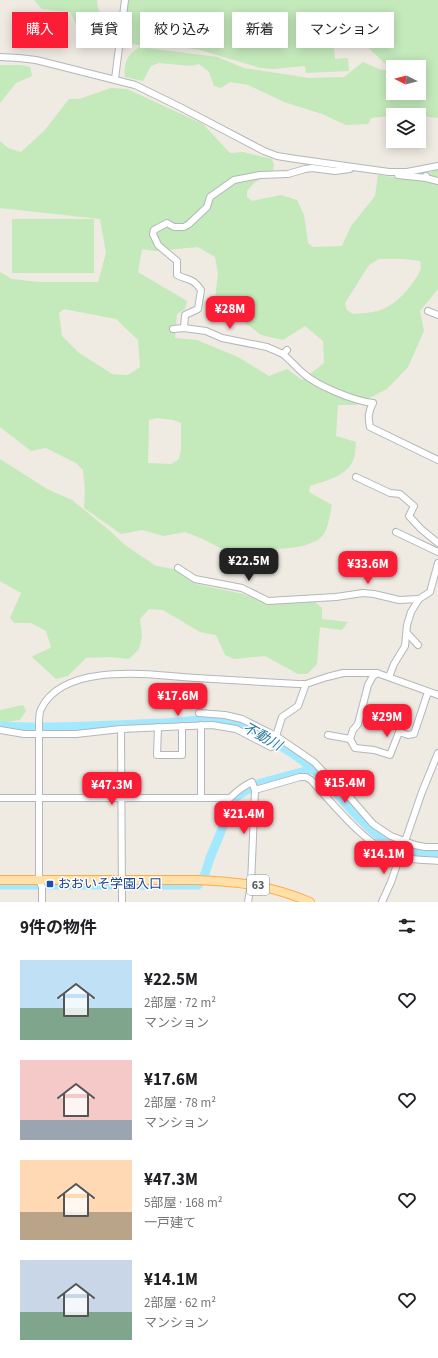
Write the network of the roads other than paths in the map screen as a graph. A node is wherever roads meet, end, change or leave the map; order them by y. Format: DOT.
graph roads {
  1 [pos="125,0"];
  2 [pos="0,58"];
  3 [pos="114,79"];
  4 [pos="438,166"];
  5 [pos="357,168"];
  6 [pos="425,169"];
  7 [pos="389,172"];
  8 [pos="426,178"];
  9 [pos="438,181"];
  10 [pos="428,311"];
  11 [pos="438,315"];
  12 [pos="184,328"];
  13 [pos="173,329"];
  14 [pos="438,460"];
  15 [pos="356,477"];
  16 [pos="396,532"];
  17 [pos="438,543"];
  18 [pos="438,552"];
  19 [pos="438,563"];
  20 [pos="178,568"];
  21 [pos="419,599"];
  22 [pos="407,633"];
  23 [pos="405,646"];
  24 [pos="376,673"];
  25 [pos="389,677"];
  26 [pos="306,684"];
  27 [pos="428,692"];
  28 [pos="438,695"];
  29 [pos="199,713"];
  30 [pos="200,725"];
  31 [pos="182,726"];
  32 [pos="158,727"];
  33 [pos="121,729"];
  34 [pos="0,730"];
  35 [pos="39,734"];
  36 [pos="328,735"];
  37 [pos="276,736"];
  38 [pos="350,739"];
  39 [pos="271,748"];
  40 [pos="438,753"];
  41 [pos="254,786"];
  42 [pos="0,798"];
  43 [pos="39,798"];
  44 [pos="121,798"];
  45 [pos="201,798"];
  46 [pos="404,844"];
  47 [pos="438,847"];
  48 [pos="400,856"];
  49 [pos="438,861"];
  50 [pos="0,880"];
  51 [pos="41,883"];
  52 [pos="122,883"];
  53 [pos="251,884"];
  54 [pos="42,902"];
  55 [pos="122,902"];
  56 [pos="248,902"];
  57 [pos="310,902"];
  58 [pos="382,902"];
  1 -- 3 [label="street"];
  2 -- 3 [label="street"];
  3 -- 5 [label="street"];
  4 -- 6 [label="street"];
  5 -- 7 [label="street"];
  5 -- 12 [label="street"];
  6 -- 7 [label="street"];
  6 -- 8 [label="street"];
  7 -- 8 [label="street"];
  8 -- 9 [label="street"];
  10 -- 11 [label="street"];
  12 -- 13 [label="street"];
  12 -- 14 [label="street"];
  15 -- 17 [label="street"];
  16 -- 18 [label="street"];
  19 -- 21 [label="street"];
  20 -- 21 [label="street"];
  21 -- 22 [label="street"];
  22 -- 23 [label="street"];
  22 -- 23 [label="street"];
  23 -- 25 [label="street"];
  24 -- 25 [label="street"];
  24 -- 26 [label="street"];
  24 -- 38 [label="street"];
  25 -- 27 [label="street"];
  26 -- 35 [label="street"];
  26 -- 37 [label="street"];
  27 -- 28 [label="street"];
  27 -- 38 [label="street"];
  29 -- 37 [label="street"];
  30 -- 31 [label="street"];
  30 -- 39 [label="street"];
  30 -- 45 [label="street"];
  31 -- 32 [label="street"];
  31 -- 32 [label="street"];
  32 -- 33 [label="street"];
  33 -- 35 [label="street"];
  33 -- 44 [label="street"];
  34 -- 35 [label="street"];
  35 -- 43 [label="street"];
  36 -- 38 [label="street"];
  37 -- 46 [label="street"];
  40 -- 46 [label="street"];
  41 -- 45 [label="street"];
  41 -- 48 [label="street"];
  41 -- 53 [label="street"];
  42 -- 43 [label="street"];
  43 -- 44 [label="street"];
  43 -- 51 [label="street"];
  44 -- 45 [label="street"];
  44 -- 52 [label="street"];
  46 -- 47 [label="street"];
  46 -- 48 [label="street"];
  48 -- 49 [label="street"];
  48 -- 58 [label="street"];
  50 -- 51 [label="main road, 63"];
  51 -- 52 [label="main road, 63"];
  51 -- 54 [label="street"];
  52 -- 53 [label="main road, 63"];
  52 -- 55 [label="street"];
  53 -- 56 [label="street"];
  53 -- 57 [label="main road, 63"];
}
